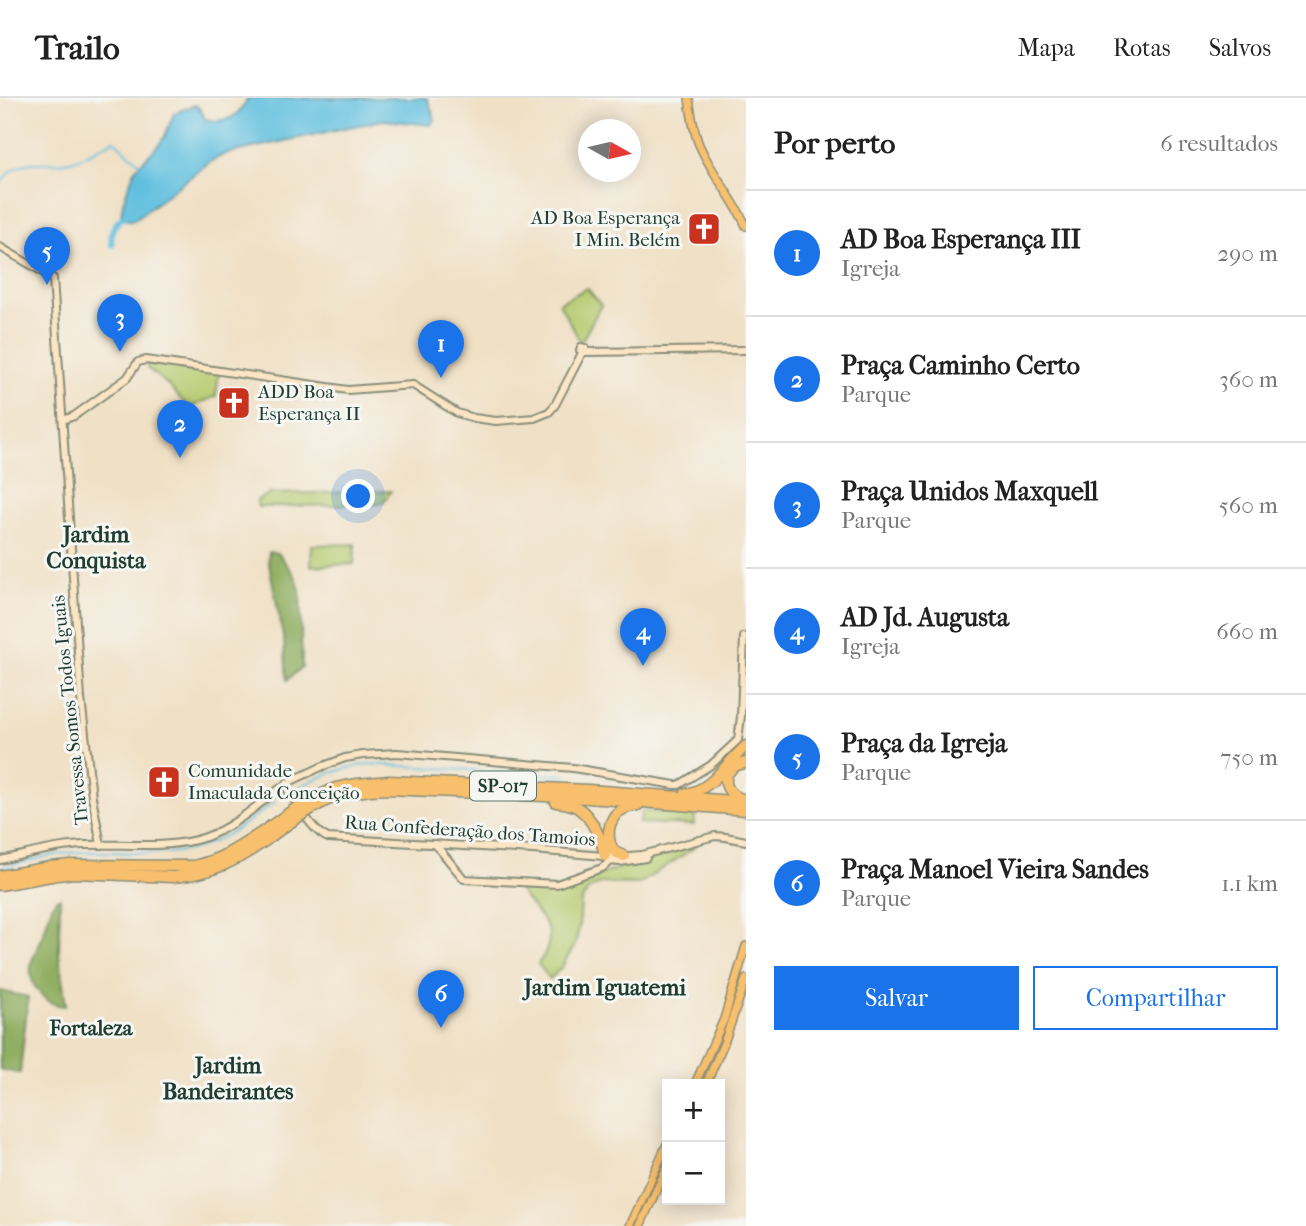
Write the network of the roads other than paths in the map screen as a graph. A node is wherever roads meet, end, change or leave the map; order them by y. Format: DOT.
graph roads {
  1 [pos="691,98"];
  2 [pos="746,217"];
  3 [pos="746,226"];
  4 [pos="0,247"];
  5 [pos="746,350"];
  6 [pos="63,420"];
  7 [pos="745,637"];
  8 [pos="742,743"];
  9 [pos="746,763"];
  10 [pos="287,787"];
  11 [pos="337,792"];
  12 [pos="507,794"];
  13 [pos="671,796"];
  14 [pos="746,801"];
  15 [pos="652,803"];
  16 [pos="746,810"];
  17 [pos="262,838"];
  18 [pos="609,841"];
  19 [pos="746,843"];
  20 [pos="435,844"];
  21 [pos="101,845"];
  22 [pos="624,856"];
  23 [pos="609,858"];
  24 [pos="0,860"];
  25 [pos="0,876"];
  26 [pos="0,885"];
  27 [pos="746,946"];
  28 [pos="746,979"];
  29 [pos="697,1079"];
  30 [pos="708,1079"];
  31 [pos="662,1156"];
  32 [pos="662,1176"];
  33 [pos="633,1225"];
  1 -- 2 [label="main road"];
  1 -- 3 [label="main road"];
  4 -- 6 [label="main road, Travessa Somos Todos Iguais"];
  5 -- 6 [label="main road"];
  6 -- 21 [label="main road, Travessa Somos Todos Iguais"];
  7 -- 8 [label="main road"];
  8 -- 10 [label="main road"];
  8 -- 13 [label="highway"];
  9 -- 14 [label="highway"];
  10 -- 20 [label="main road, Rua Confederação dos Tamoios"];
  10 -- 21 [label="main road"];
  11 -- 12 [label="highway, SP-017"];
  11 -- 13 [label="highway, SP-017"];
  11 -- 17 [label="highway, SP-017, bridge"];
  12 -- 15 [label="highway, SP-017"];
  12 -- 23 [label="highway"];
  13 -- 14 [label="highway, SP-017"];
  15 -- 16 [label="highway, SP-017"];
  15 -- 18 [label="highway"];
  17 -- 25 [label="highway, SP-017"];
  17 -- 26 [label="highway, SP-017"];
  18 -- 22 [label="highway"];
  18 -- 23 [label="highway"];
  19 -- 22 [label="main road, Rua Confederação dos Tamoios"];
  19 -- 23 [label="main road, Rua Confederação dos Tamoios"];
  20 -- 23 [label="main road, Rua Confederação dos Tamoios"];
  20 -- 23 [label="main road"];
  21 -- 24 [label="main road"];
  22 -- 23 [label="main road, Rua Confederação dos Tamoios"];
  27 -- 29 [label="main road"];
  28 -- 30 [label="main road"];
  31 -- 33 [label="main road"];
  32 -- 33 [label="main road"];
}
